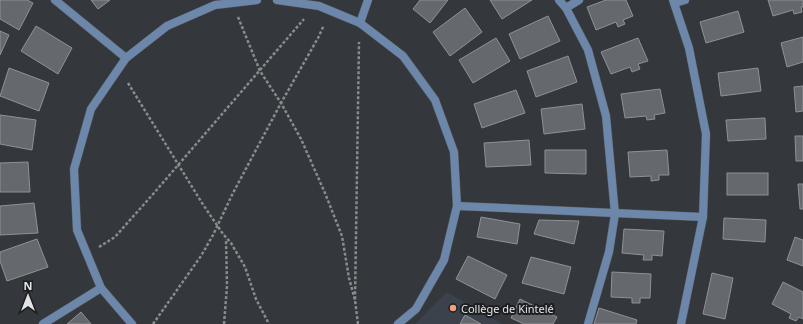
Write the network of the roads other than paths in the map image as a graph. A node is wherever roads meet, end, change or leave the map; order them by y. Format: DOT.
graph roads {
  1 [pos="55,0"];
  2 [pos="256,0"];
  3 [pos="277,0"];
  4 [pos="368,0"];
  5 [pos="560,0"];
  6 [pos="579,0"];
  7 [pos="685,0"];
  8 [pos="674,1"];
  9 [pos="321,3"];
  10 [pos="566,8"];
  11 [pos="360,23"];
  12 [pos="126,58"];
  13 [pos="457,206"];
  14 [pos="615,214"];
  15 [pos="703,217"];
  16 [pos="100,288"];
  17 [pos="43,324"];
  18 [pos="132,324"];
  19 [pos="398,324"];
  20 [pos="588,324"];
  21 [pos="681,324"];
  1 -- 12 [label="street"];
  2 -- 12 [label="street"];
  3 -- 9 [label="street"];
  4 -- 11 [label="street"];
  5 -- 10 [label="street"];
  6 -- 10 [label="street"];
  7 -- 8 [label="street"];
  8 -- 15 [label="street"];
  9 -- 11 [label="street"];
  10 -- 14 [label="street"];
  11 -- 13 [label="street"];
  12 -- 16 [label="street"];
  13 -- 14 [label="street"];
  13 -- 19 [label="street"];
  14 -- 15 [label="street"];
  14 -- 20 [label="street"];
  15 -- 21 [label="street"];
  16 -- 17 [label="street"];
  16 -- 18 [label="street"];
}
